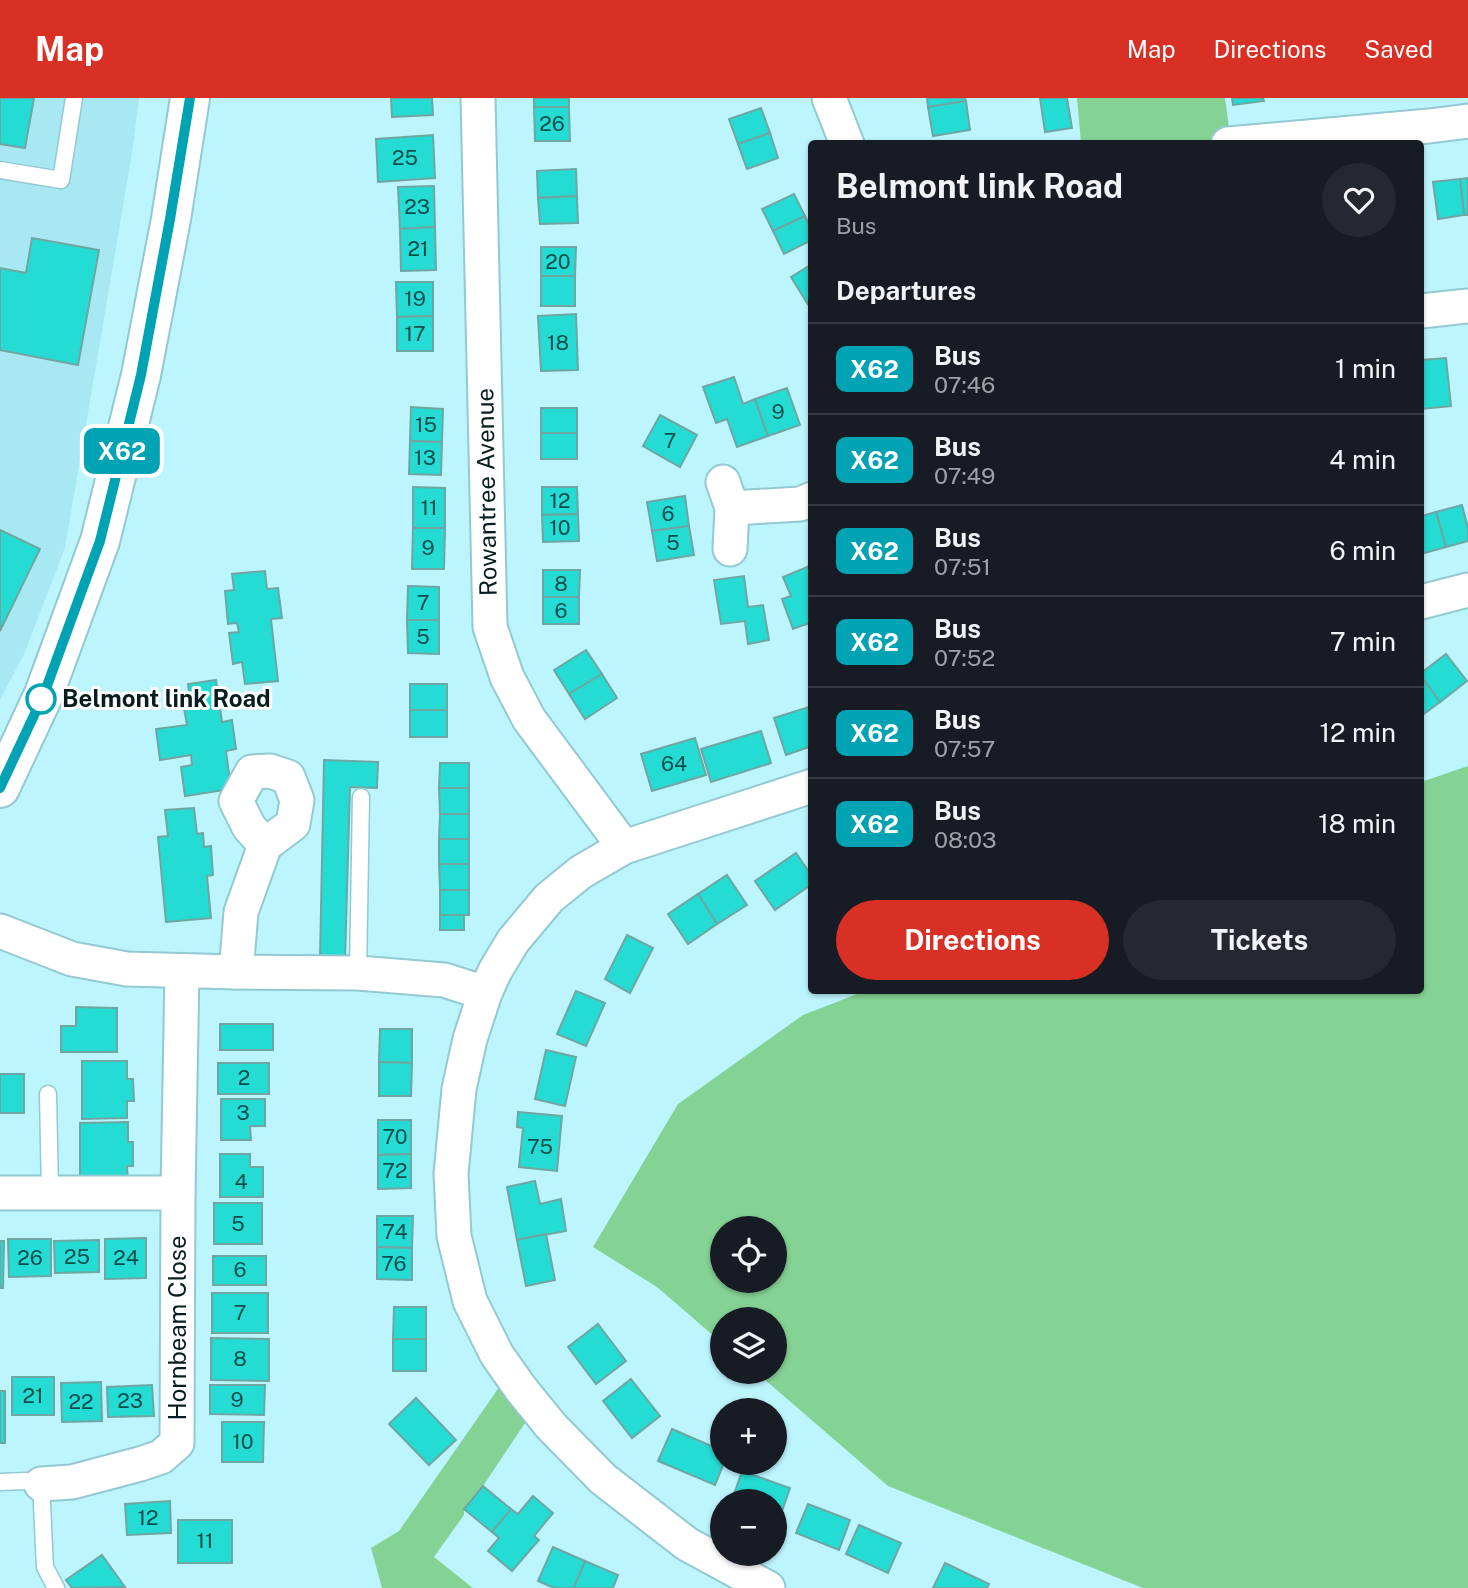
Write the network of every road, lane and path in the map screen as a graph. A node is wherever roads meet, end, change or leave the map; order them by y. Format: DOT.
graph roads {
  1 [pos="74,98"];
  2 [pos="190,98"];
  3 [pos="478,98"];
  4 [pos="829,98"];
  5 [pos="1427,112"];
  6 [pos="1468,121"];
  7 [pos="845,140"];
  8 [pos="1253,140"];
  9 [pos="0,170"];
  10 [pos="1468,306"];
  11 [pos="1424,310"];
  12 [pos="808,501"];
  13 [pos="730,550"];
  14 [pos="1468,590"];
  15 [pos="1424,601"];
  16 [pos="808,787"];
  17 [pos="0,788"];
  18 [pos="361,797"];
  19 [pos="265,845"];
  20 [pos="624,847"];
  21 [pos="0,931"];
  22 [pos="182,971"];
  23 [pos="236,972"];
  24 [pos="358,973"];
  25 [pos="485,993"];
  26 [pos="48,1094"];
  27 [pos="0,1193"];
  28 [pos="50,1193"];
  29 [pos="178,1193"];
  30 [pos="0,1482"];
  31 [pos="41,1484"];
  32 [pos="56,1588"];
  33 [pos="768,1588"];
  1 -- 9 [label="lane"];
  2 -- 17 [label="street"];
  3 -- 20 [label="street, Rowantree Avenue"];
  4 -- 7 [label="street"];
  5 -- 6 [label="street"];
  5 -- 8 [label="street"];
  10 -- 11 [label="street"];
  12 -- 13 [label="street"];
  14 -- 15 [label="street"];
  16 -- 20 [label="street"];
  18 -- 24 [label="lane"];
  19 -- 23 [label="street"];
  20 -- 25 [label="street"];
  21 -- 22 [label="street"];
  22 -- 23 [label="street"];
  22 -- 29 [label="street, Hornbeam Close"];
  23 -- 24 [label="street"];
  24 -- 25 [label="street"];
  25 -- 33 [label="street"];
  26 -- 28 [label="lane"];
  27 -- 28 [label="street"];
  28 -- 29 [label="street"];
  29 -- 31 [label="street, Hornbeam Close"];
  30 -- 31 [label="lane, Hornbeam Close"];
  31 -- 32 [label="lane"];
}
